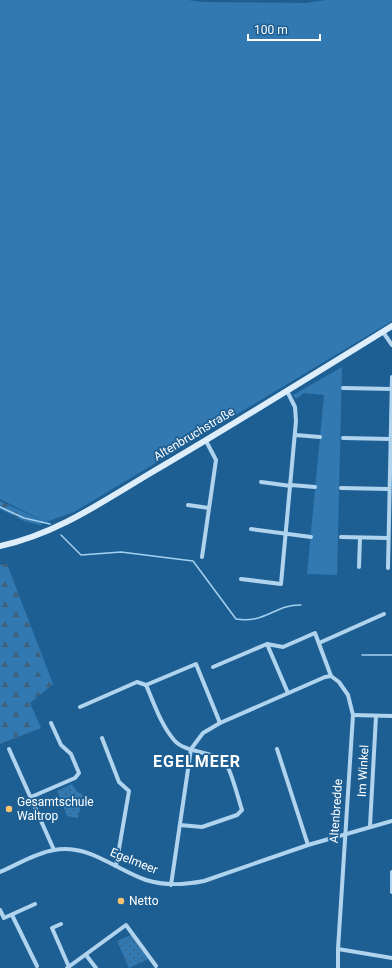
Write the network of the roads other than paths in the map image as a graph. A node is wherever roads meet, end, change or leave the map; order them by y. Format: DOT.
graph roads {
  1 [pos="392,326"];
  2 [pos="383,332"];
  3 [pos="392,345"];
  4 [pos="392,377"];
  5 [pos="343,388"];
  6 [pos="392,389"];
  7 [pos="287,391"];
  8 [pos="295,435"];
  9 [pos="320,438"];
  10 [pos="343,438"];
  11 [pos="390,439"];
  12 [pos="206,441"];
  13 [pos="391,446"];
  14 [pos="261,482"];
  15 [pos="291,486"];
  16 [pos="315,487"];
  17 [pos="341,488"];
  18 [pos="389,489"];
  19 [pos="188,504"];
  20 [pos="209,508"];
  21 [pos="251,529"];
  22 [pos="287,534"];
  23 [pos="311,537"];
  24 [pos="341,537"];
  25 [pos="360,538"];
  26 [pos="388,538"];
  27 [pos="0,546"];
  28 [pos="202,557"];
  29 [pos="359,567"];
  30 [pos="388,568"];
  31 [pos="241,579"];
  32 [pos="384,614"];
  33 [pos="319,642"];
  34 [pos="267,644"];
  35 [pos="212,667"];
  36 [pos="331,676"];
  37 [pos="146,685"];
  38 [pos="288,693"];
  39 [pos="80,707"];
  40 [pos="353,715"];
  41 [pos="392,715"];
  42 [pos="376,716"];
  43 [pos="51,723"];
  44 [pos="220,723"];
  45 [pos="102,738"];
  46 [pos="9,748"];
  47 [pos="276,749"];
  48 [pos="191,750"];
  49 [pos="31,797"];
  50 [pos="392,821"];
  51 [pos="180,825"];
  52 [pos="370,826"];
  53 [pos="344,833"];
  54 [pos="308,845"];
  55 [pos="54,850"];
  56 [pos="116,866"];
  57 [pos="0,872"];
  58 [pos="392,872"];
  59 [pos="171,885"];
  60 [pos="392,892"];
  61 [pos="35,904"];
  62 [pos="0,910"];
  63 [pos="12,915"];
  64 [pos="60,924"];
  65 [pos="338,949"];
  66 [pos="86,955"];
  67 [pos="392,958"];
  68 [pos="37,966"];
  69 [pos="156,966"];
  70 [pos="68,967"];
  71 [pos="96,968"];
  72 [pos="338,968"];
  1 -- 2 [label="street, Altenbruchstraße"];
  2 -- 3 [label="street"];
  2 -- 7 [label="street, Altenbruchstraße"];
  4 -- 6 [label="street"];
  5 -- 6 [label="street"];
  6 -- 11 [label="street"];
  7 -- 8 [label="street"];
  7 -- 12 [label="street, Altenbruchstraße"];
  8 -- 9 [label="street"];
  8 -- 15 [label="street"];
  10 -- 11 [label="street"];
  11 -- 13 [label="street"];
  12 -- 20 [label="street"];
  12 -- 27 [label="street, Altenbruchstraße"];
  13 -- 18 [label="street"];
  14 -- 15 [label="street"];
  15 -- 16 [label="street"];
  15 -- 22 [label="street"];
  17 -- 18 [label="street"];
  18 -- 26 [label="street"];
  19 -- 20 [label="street"];
  20 -- 28 [label="street"];
  21 -- 22 [label="street"];
  22 -- 23 [label="street"];
  22 -- 31 [label="street"];
  24 -- 25 [label="street"];
  25 -- 26 [label="street"];
  25 -- 29 [label="street"];
  26 -- 30 [label="street"];
  32 -- 33 [label="street"];
  33 -- 34 [label="street"];
  33 -- 36 [label="street"];
  34 -- 35 [label="street"];
  34 -- 38 [label="street"];
  36 -- 38 [label="street"];
  36 -- 40 [label="street, Altenbredde"];
  37 -- 39 [label="street"];
  37 -- 44 [label="street"];
  37 -- 48 [label="street"];
  38 -- 44 [label="street"];
  40 -- 42 [label="street"];
  40 -- 53 [label="street, Altenbredde"];
  41 -- 42 [label="street"];
  42 -- 52 [label="street, Im Winkel"];
  43 -- 49 [label="street"];
  44 -- 48 [label="street"];
  45 -- 56 [label="street"];
  46 -- 49 [label="street"];
  47 -- 54 [label="street"];
  48 -- 51 [label="street"];
  48 -- 51 [label="street"];
  49 -- 55 [label="street"];
  50 -- 52 [label="street, Egelmeer"];
  51 -- 59 [label="street"];
  52 -- 53 [label="street, Egelmeer"];
  53 -- 54 [label="street, Egelmeer"];
  53 -- 65 [label="street, Altenbredde"];
  54 -- 59 [label="street, Egelmeer"];
  55 -- 56 [label="street, Egelmeer"];
  55 -- 57 [label="street, Egelmeer"];
  56 -- 59 [label="street, Egelmeer"];
  58 -- 60 [label="street"];
  61 -- 63 [label="street"];
  62 -- 63 [label="street"];
  63 -- 68 [label="street"];
  64 -- 70 [label="street"];
  65 -- 67 [label="street"];
  65 -- 72 [label="street, Altenbredde"];
  66 -- 69 [label="street"];
  66 -- 70 [label="street"];
  66 -- 71 [label="street"];
}
